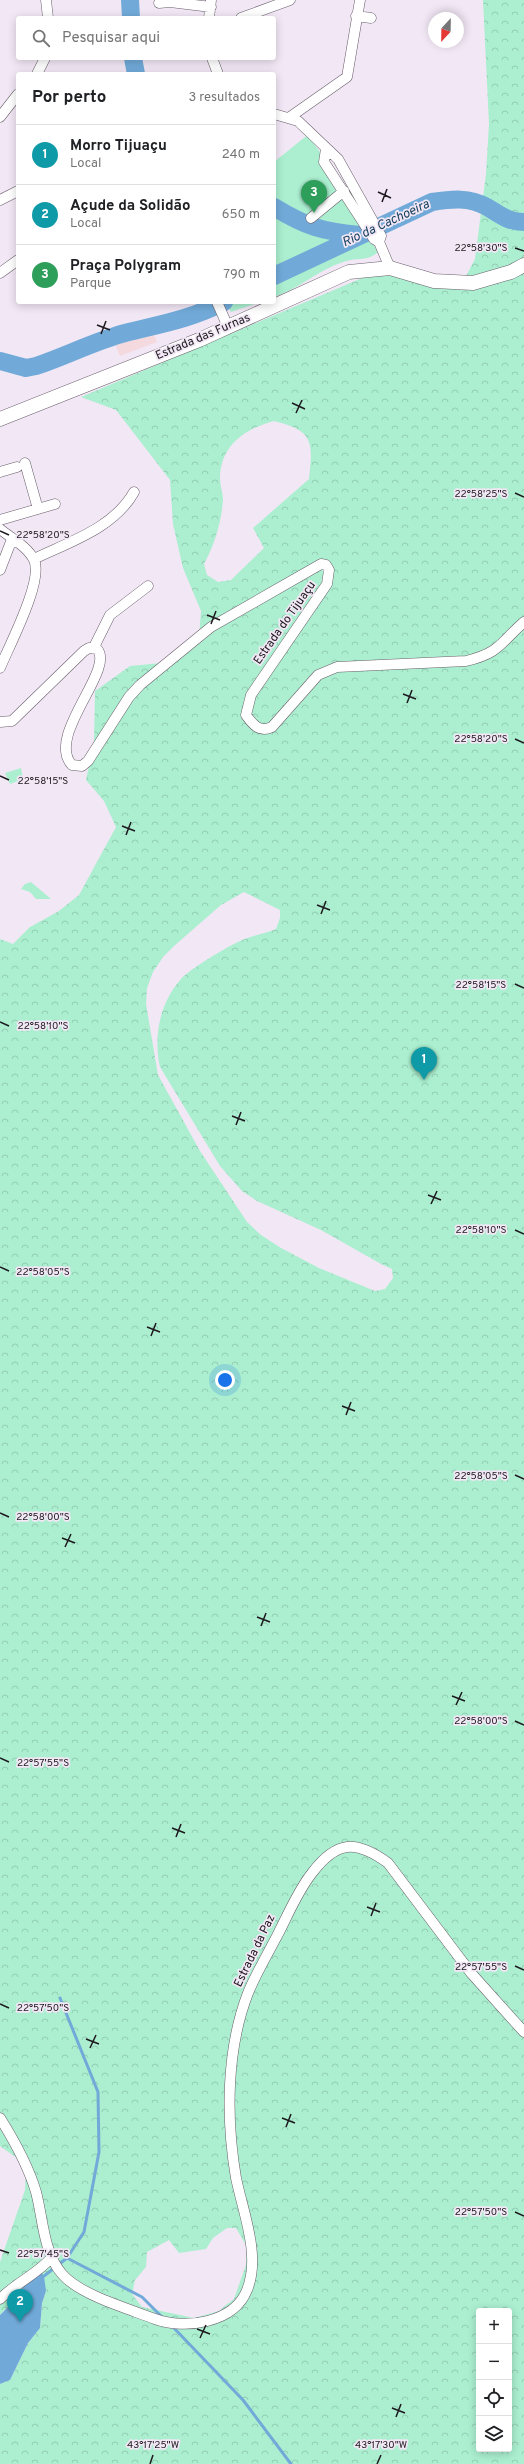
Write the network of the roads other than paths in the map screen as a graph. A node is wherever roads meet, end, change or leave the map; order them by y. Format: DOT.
graph roads {
  1 [pos="46,0"];
  2 [pos="290,0"];
  3 [pos="360,0"];
  4 [pos="159,3"];
  5 [pos="211,3"];
  6 [pos="48,16"];
  7 [pos="209,16"];
  8 [pos="246,16"];
  9 [pos="356,16"];
  10 [pos="371,18"];
  11 [pos="44,60"];
  12 [pos="213,60"];
  13 [pos="38,72"];
  14 [pos="217,72"];
  15 [pos="16,97"];
  16 [pos="276,114"];
  17 [pos="0,117"];
  18 [pos="290,117"];
  19 [pos="326,149"];
  20 [pos="344,191"];
  21 [pos="16,192"];
  22 [pos="0,200"];
  23 [pos="312,218"];
  24 [pos="371,226"];
  25 [pos="16,261"];
  26 [pos="524,265"];
  27 [pos="390,268"];
  28 [pos="0,273"];
  29 [pos="218,304"];
  30 [pos="228,327"];
  31 [pos="0,419"];
  32 [pos="0,472"];
  33 [pos="134,492"];
  34 [pos="55,504"];
  35 [pos="38,509"];
  36 [pos="0,520"];
  37 [pos="0,529"];
  38 [pos="12,539"];
  39 [pos="34,560"];
  40 [pos="0,570"];
  41 [pos="148,586"];
  42 [pos="524,622"];
  43 [pos="94,648"];
  44 [pos="0,668"];
  45 [pos="0,722"];
  46 [pos="524,2032"];
  47 [pos="0,2118"];
  48 [pos="53,2261"];
  49 [pos="0,2299"];
  1 -- 6 [label="street"];
  2 -- 8 [label="street"];
  3 -- 9 [label="street"];
  4 -- 5 [label="street"];
  5 -- 7 [label="street"];
  9 -- 10 [label="street"];
  9 -- 18 [label="street"];
  11 -- 13 [label="street"];
  12 -- 14 [label="street"];
  15 -- 17 [label="street"];
  16 -- 18 [label="street"];
  18 -- 19 [label="street"];
  19 -- 20 [label="street"];
  19 -- 24 [label="street"];
  20 -- 23 [label="street"];
  20 -- 24 [label="street"];
  21 -- 22 [label="street"];
  24 -- 27 [label="street"];
  25 -- 28 [label="street"];
  26 -- 27 [label="main road, Estrada das Furnas"];
  27 -- 30 [label="main road, Estrada das Furnas"];
  29 -- 30 [label="street"];
  30 -- 31 [label="main road, Estrada das Furnas"];
  32 -- 35 [label="street"];
  33 -- 39 [label="street"];
  34 -- 35 [label="street"];
  35 -- 36 [label="street"];
  37 -- 38 [label="street"];
  38 -- 39 [label="street"];
  38 -- 40 [label="street"];
  39 -- 44 [label="street"];
  41 -- 43 [label="street"];
  42 -- 43 [label="street, Estrada do Tijuaçu"];
  43 -- 45 [label="street"];
  46 -- 48 [label="street, Estrada da Paz"];
  47 -- 48 [label="street"];
  48 -- 49 [label="street"];
}
